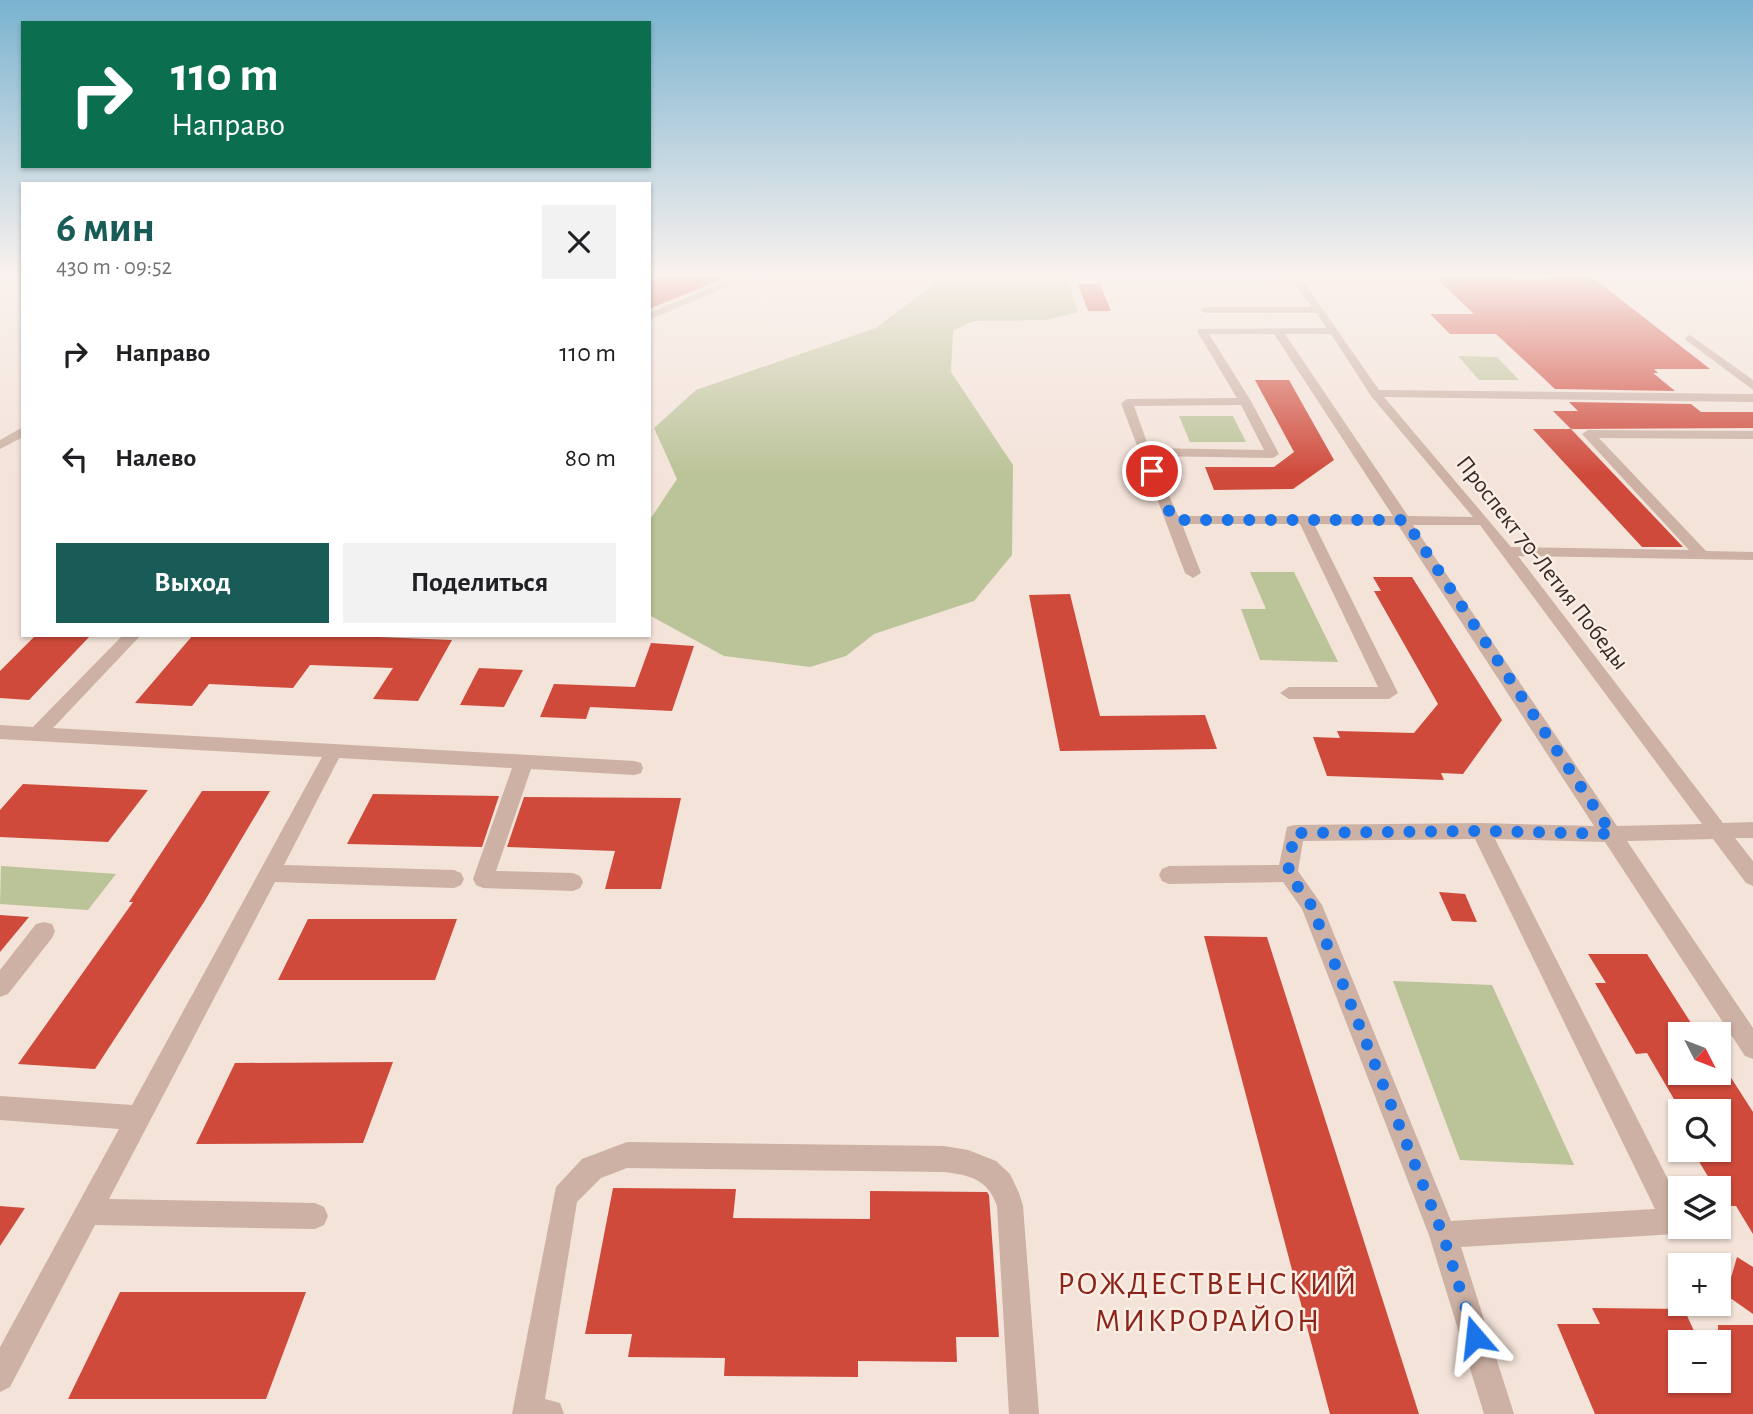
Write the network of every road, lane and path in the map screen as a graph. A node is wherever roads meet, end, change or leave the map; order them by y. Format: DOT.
graph roads {
  1 [pos="1209,343"];
  2 [pos="1285,343"];
  3 [pos="1342,343"];
  4 [pos="1697,343"];
  5 [pos="1753,386"];
  6 [pos="1375,393"];
  7 [pos="1751,400"];
  8 [pos="1245,401"];
  9 [pos="21,432"];
  10 [pos="1753,435"];
  11 [pos="0,445"];
  12 [pos="1144,452"];
  13 [pos="1173,520"];
  14 [pos="1305,520"];
  15 [pos="1405,520"];
  16 [pos="1484,521"];
  17 [pos="1508,551"];
  18 [pos="1702,555"];
  19 [pos="1753,556"];
  20 [pos="1193,573"];
  21 [pos="131,637"];
  22 [pos="1289,693"];
  23 [pos="0,732"];
  24 [pos="37,734"];
  25 [pos="334,751"];
  26 [pos="524,761"];
  27 [pos="634,768"];
  28 [pos="1717,830"];
  29 [pos="1753,830"];
  30 [pos="1481,831"];
  31 [pos="1612,834"];
  32 [pos="269,873"];
  33 [pos="1288,873"];
  34 [pos="1170,875"];
  35 [pos="1753,877"];
  36 [pos="454,879"];
  37 [pos="573,882"];
  38 [pos="44,931"];
  39 [pos="0,987"];
  40 [pos="1753,1048"];
  41 [pos="0,1108"];
  42 [pos="138,1118"];
  43 [pos="88,1212"];
  44 [pos="315,1216"];
  45 [pos="1443,1235"];
  46 [pos="0,1377"];
  47 [pos="527,1414"];
  48 [pos="549,1414"];
  49 [pos="1024,1414"];
  50 [pos="1499,1414"];
  1 -- 8 [label="street"];
  2 -- 15 [label="street"];
  3 -- 6 [label="street, Проспект 70-Летия Победы"];
  4 -- 5 [label="street"];
  6 -- 7 [label="street"];
  6 -- 16 [label="street, Проспект 70-Летия Победы"];
  8 -- 12 [label="street"];
  8 -- 12 [label="street"];
  9 -- 11 [label="street"];
  10 -- 18 [label="street"];
  12 -- 13 [label="street"];
  13 -- 14 [label="street"];
  13 -- 20 [label="street"];
  14 -- 15 [label="street"];
  14 -- 22 [label="street"];
  15 -- 16 [label="street"];
  15 -- 31 [label="street"];
  16 -- 17 [label="street, Проспект 70-Летия Победы"];
  17 -- 18 [label="street"];
  17 -- 28 [label="street, Проспект 70-Летия Победы"];
  18 -- 19 [label="street"];
  21 -- 24 [label="street"];
  23 -- 24 [label="street"];
  24 -- 25 [label="street"];
  25 -- 26 [label="street"];
  25 -- 32 [label="street"];
  26 -- 27 [label="street"];
  26 -- 37 [label="street"];
  28 -- 29 [label="street"];
  28 -- 31 [label="street"];
  28 -- 35 [label="street, Проспект 70-Летия Победы"];
  30 -- 31 [label="street"];
  30 -- 33 [label="street"];
  30 -- 45 [label="street"];
  31 -- 40 [label="street"];
  32 -- 36 [label="street"];
  32 -- 42 [label="street"];
  33 -- 34 [label="street"];
  33 -- 45 [label="street"];
  38 -- 39 [label="street"];
  41 -- 42 [label="street"];
  42 -- 43 [label="street"];
  43 -- 44 [label="street"];
  43 -- 46 [label="street"];
  45 -- 50 [label="street"];
  47 -- 48 [label="street"];
  47 -- 49 [label="street"];
}
